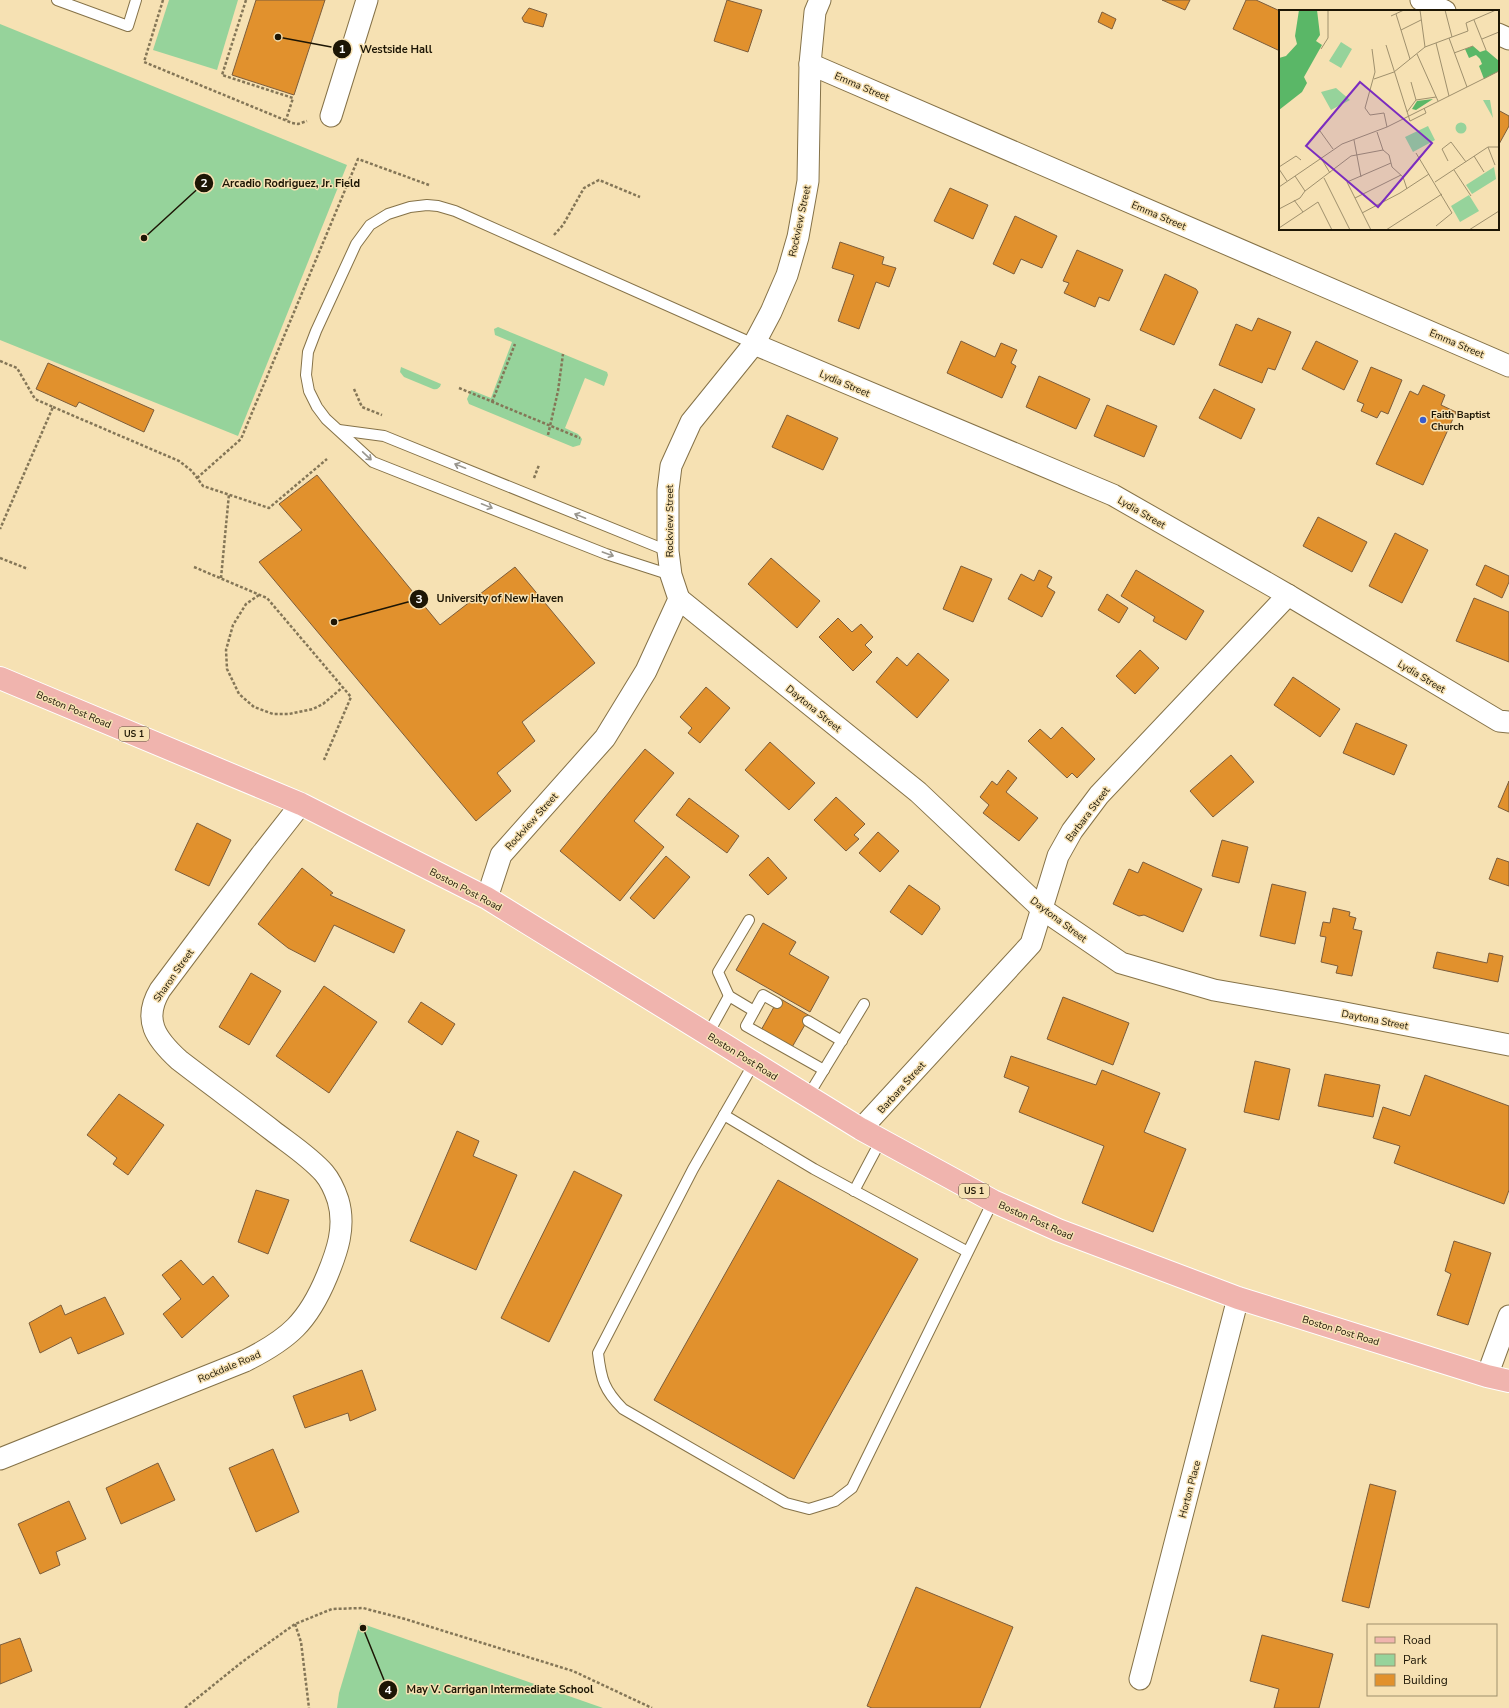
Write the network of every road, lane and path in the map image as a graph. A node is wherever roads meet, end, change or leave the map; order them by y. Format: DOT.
graph roads {
  1 [pos="57,0"];
  2 [pos="136,0"];
  3 [pos="163,0"];
  4 [pos="246,0"];
  5 [pos="367,0"];
  6 [pos="820,0"];
  7 [pos="1420,0"];
  8 [pos="1443,10"];
  9 [pos="1499,34"];
  10 [pos="1509,39"];
  11 [pos="810,64"];
  12 [pos="331,116"];
  13 [pos="286,120"];
  14 [pos="430,186"];
  15 [pos="640,197"];
  16 [pos="548,232"];
  17 [pos="515,344"];
  18 [pos="754,344"];
  19 [pos="563,354"];
  20 [pos="0,361"];
  21 [pos="1509,366"];
  22 [pos="459,388"];
  23 [pos="492,402"];
  24 [pos="53,407"];
  25 [pos="550,426"];
  26 [pos="339,430"];
  27 [pos="548,435"];
  28 [pos="580,438"];
  29 [pos="327,459"];
  30 [pos="197,478"];
  31 [pos="228,494"];
  32 [pos="0,529"];
  33 [pos="668,551"];
  34 [pos="0,558"];
  35 [pos="194,567"];
  36 [pos="28,569"];
  37 [pos="671,575"];
  38 [pos="221,578"];
  39 [pos="259,595"];
  40 [pos="1288,595"];
  41 [pos="679,599"];
  42 [pos="0,678"];
  43 [pos="343,688"];
  44 [pos="1509,722"];
  45 [pos="324,760"];
  46 [pos="301,804"];
  47 [pos="487,898"];
  48 [pos="1042,908"];
  49 [pos="749,920"];
  50 [pos="729,996"];
  51 [pos="777,1003"];
  52 [pos="864,1004"];
  53 [pos="754,1011"];
  54 [pos="808,1020"];
  55 [pos="708,1034"];
  56 [pos="842,1041"];
  57 [pos="1509,1045"];
  58 [pos="754,1063"];
  59 [pos="824,1070"];
  60 [pos="808,1096"];
  61 [pos="724,1115"];
  62 [pos="861,1129"];
  63 [pos="881,1140"];
  64 [pos="325,1174"];
  65 [pos="854,1191"];
  66 [pos="993,1201"];
  67 [pos="968,1252"];
  68 [pos="1238,1298"];
  69 [pos="1509,1316"];
  70 [pos="1487,1376"];
  71 [pos="1509,1381"];
  72 [pos="0,1460"];
  73 [pos="295,1624"];
  74 [pos="1140,1679"];
  75 [pos="185,1708"];
  76 [pos="309,1708"];
  77 [pos="652,1708"];
  1 -- 2 [label="lane"];
  3 -- 13 [label="path"];
  4 -- 13 [label="path"];
  5 -- 12 [label="street"];
  6 -- 11 [label="street, Rockview Street"];
  7 -- 8 [label="street"];
  9 -- 10 [label="street"];
  11 -- 18 [label="street, Rockview Street"];
  11 -- 21 [label="street, Emma Street"];
  12 -- 13 [label="path"];
  14 -- 30 [label="path"];
  15 -- 16 [label="path"];
  17 -- 23 [label="path"];
  18 -- 26 [label="lane"];
  18 -- 33 [label="street, Rockview Street"];
  18 -- 40 [label="street, Lydia Street"];
  19 -- 25 [label="path"];
  20 -- 24 [label="path"];
  22 -- 23 [label="path"];
  23 -- 25 [label="path"];
  24 -- 30 [label="path"];
  24 -- 32 [label="path"];
  25 -- 27 [label="path"];
  25 -- 28 [label="path"];
  33 -- 26 [label="lane, one-way"];
  26 -- 37 [label="lane, one-way"];
  29 -- 31 [label="path"];
  30 -- 31 [label="path"];
  31 -- 38 [label="path"];
  33 -- 37 [label="street, Rockview Street"];
  34 -- 36 [label="path"];
  35 -- 38 [label="path"];
  37 -- 41 [label="street, Rockview Street"];
  38 -- 39 [label="path"];
  39 -- 43 [label="path"];
  39 -- 43 [label="path"];
  40 -- 44 [label="street, Lydia Street"];
  40 -- 48 [label="street, Barbara Street"];
  41 -- 47 [label="street, Rockview Street"];
  41 -- 48 [label="street, Daytona Street"];
  42 -- 46 [label="main road, Boston Post Road / US 1"];
  43 -- 45 [label="path"];
  46 -- 47 [label="main road, Boston Post Road / US 1"];
  46 -- 64 [label="street, Sharon Street"];
  47 -- 55 [label="main road, Boston Post Road / US 1"];
  48 -- 57 [label="street, Daytona Street"];
  48 -- 62 [label="street, Barbara Street"];
  49 -- 50 [label="lane"];
  50 -- 53 [label="lane"];
  50 -- 55 [label="lane"];
  51 -- 53 [label="lane"];
  52 -- 56 [label="lane"];
  53 -- 59 [label="lane"];
  54 -- 56 [label="lane"];
  55 -- 58 [label="main road, Boston Post Road / US 1"];
  56 -- 59 [label="lane"];
  58 -- 60 [label="main road, Boston Post Road / US 1"];
  58 -- 61 [label="lane"];
  59 -- 60 [label="lane"];
  60 -- 62 [label="main road, Boston Post Road / US 1"];
  61 -- 65 [label="lane"];
  61 -- 67 [label="lane"];
  62 -- 63 [label="main road, Boston Post Road / US 1"];
  63 -- 65 [label="lane"];
  63 -- 66 [label="main road, Boston Post Road / US 1"];
  64 -- 72 [label="street, Rockdale Road"];
  65 -- 67 [label="lane"];
  66 -- 67 [label="lane"];
  66 -- 68 [label="main road, Boston Post Road / US 1"];
  68 -- 70 [label="main road, Boston Post Road / US 1"];
  68 -- 74 [label="street, Horton Place"];
  69 -- 70 [label="street"];
  70 -- 71 [label="main road, Boston Post Road / US 1"];
  73 -- 75 [label="path"];
  73 -- 76 [label="path"];
  73 -- 77 [label="path"];
}
